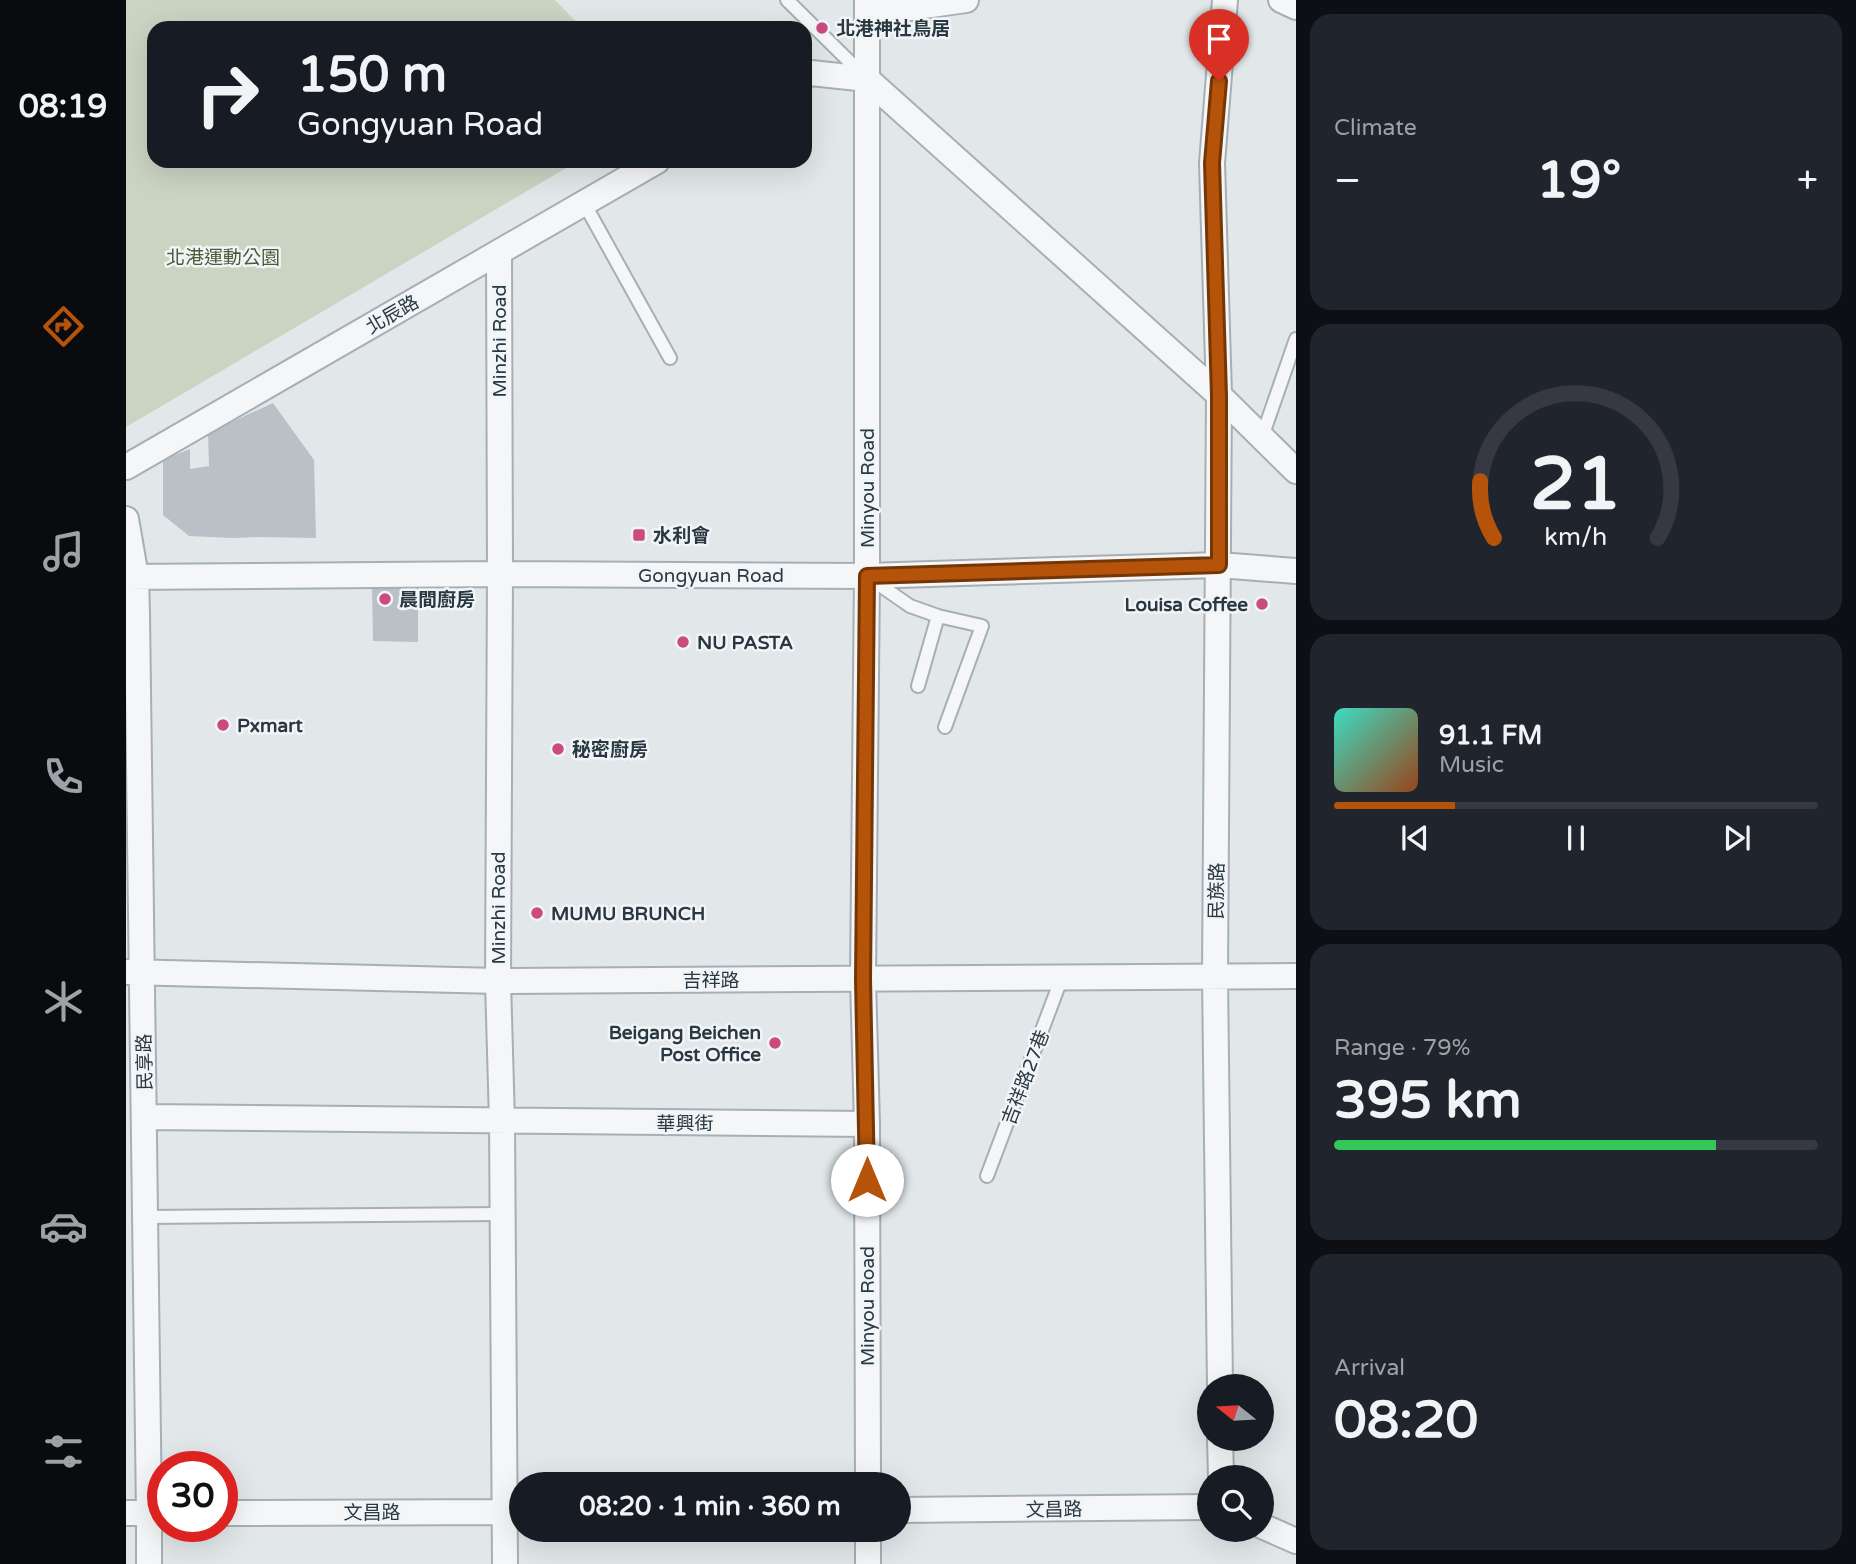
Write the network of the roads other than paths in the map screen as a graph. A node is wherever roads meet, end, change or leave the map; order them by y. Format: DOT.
graph roads {
  1 [pos="787,0"];
  2 [pos="966,0"];
  3 [pos="1225,0"];
  4 [pos="1282,0"];
  5 [pos="1296,6"];
  6 [pos="867,7"];
  7 [pos="808,21"];
  8 [pos="812,25"];
  9 [pos="812,73"];
  10 [pos="867,79"];
  11 [pos="645,168"];
  12 [pos="584,203"];
  13 [pos="499,252"];
  14 [pos="1296,339"];
  15 [pos="670,358"];
  16 [pos="1219,396"];
  17 [pos="1261,438"];
  18 [pos="126,467"];
  19 [pos="1296,471"];
  20 [pos="126,519"];
  21 [pos="1219,565"];
  22 [pos="1296,571"];
  23 [pos="500,574"];
  24 [pos="867,576"];
  25 [pos="131,577"];
  26 [pos="938,616"];
  27 [pos="918,686"];
  28 [pos="945,727"];
  29 [pos="134,972"];
  30 [pos="1215,976"];
  31 [pos="1296,976"];
  32 [pos="1062,977"];
  33 [pos="863,979"];
  34 [pos="498,981"];
  35 [pos="144,1117"];
  36 [pos="502,1122"];
  37 [pos="867,1125"];
  38 [pos="987,1176"];
  39 [pos="503,1214"];
  40 [pos="145,1217"];
  41 [pos="1220,1374"];
  42 [pos="512,1472"];
  43 [pos="867,1472"];
  44 [pos="1197,1507"];
  45 [pos="911,1510"];
  46 [pos="509,1512"];
  47 [pos="146,1513"];
  48 [pos="238,1513"];
  49 [pos="1274,1531"];
  50 [pos="509,1538"];
  51 [pos="1296,1541"];
  52 [pos="867,1542"];
  53 [pos="149,1564"];
  54 [pos="505,1564"];
  55 [pos="868,1564"];
  1 -- 7 [label="lane"];
  2 -- 6 [label="street"];
  3 -- 16 [label="street, 民族路"];
  4 -- 5 [label="street"];
  6 -- 10 [label="street, Minyou Road"];
  8 -- 10 [label="lane"];
  9 -- 10 [label="street"];
  10 -- 16 [label="street"];
  10 -- 24 [label="street, Minyou Road"];
  11 -- 12 [label="street, 北辰路"];
  12 -- 13 [label="street, 北辰路"];
  12 -- 15 [label="lane"];
  13 -- 18 [label="street, 北辰路"];
  13 -- 23 [label="street, Minzhi Road"];
  14 -- 17 [label="lane"];
  16 -- 17 [label="street"];
  16 -- 21 [label="street, 民族路"];
  17 -- 19 [label="street"];
  20 -- 25 [label="street, 民享路"];
  21 -- 22 [label="street, Gongyuan Road"];
  21 -- 24 [label="street, Gongyuan Road"];
  21 -- 30 [label="street, 民族路"];
  23 -- 24 [label="street, Gongyuan Road"];
  23 -- 25 [label="street, Gongyuan Road"];
  23 -- 34 [label="street, Minzhi Road"];
  24 -- 26 [label="lane"];
  24 -- 33 [label="street, Minyou Road"];
  25 -- 29 [label="street, 民享路"];
  26 -- 27 [label="lane"];
  26 -- 28 [label="lane"];
  29 -- 34 [label="street, 吉祥路"];
  29 -- 35 [label="street, 民享路"];
  30 -- 31 [label="street, 吉祥路"];
  30 -- 32 [label="street, 吉祥路"];
  30 -- 41 [label="street, 民族路"];
  32 -- 33 [label="street, 吉祥路"];
  32 -- 38 [label="lane, 吉祥路27巷"];
  33 -- 34 [label="street, 吉祥路"];
  33 -- 37 [label="street, Minyou Road"];
  34 -- 36 [label="street, Minzhi Road"];
  35 -- 36 [label="street, 華興街"];
  35 -- 40 [label="street, 民享路"];
  36 -- 37 [label="street, 華興街"];
  36 -- 39 [label="street, Minzhi Road"];
  37 -- 43 [label="street, Minyou Road"];
  39 -- 40 [label="lane"];
  39 -- 42 [label="street, Minzhi Road"];
  40 -- 47 [label="street, 民享路"];
  44 -- 45 [label="street, 文昌路"];
  46 -- 48 [label="street, 文昌路"];
  47 -- 53 [label="street, 民享路"];
  49 -- 51 [label="street"];
  50 -- 54 [label="street, Minzhi Road"];
  52 -- 55 [label="street"];
}
